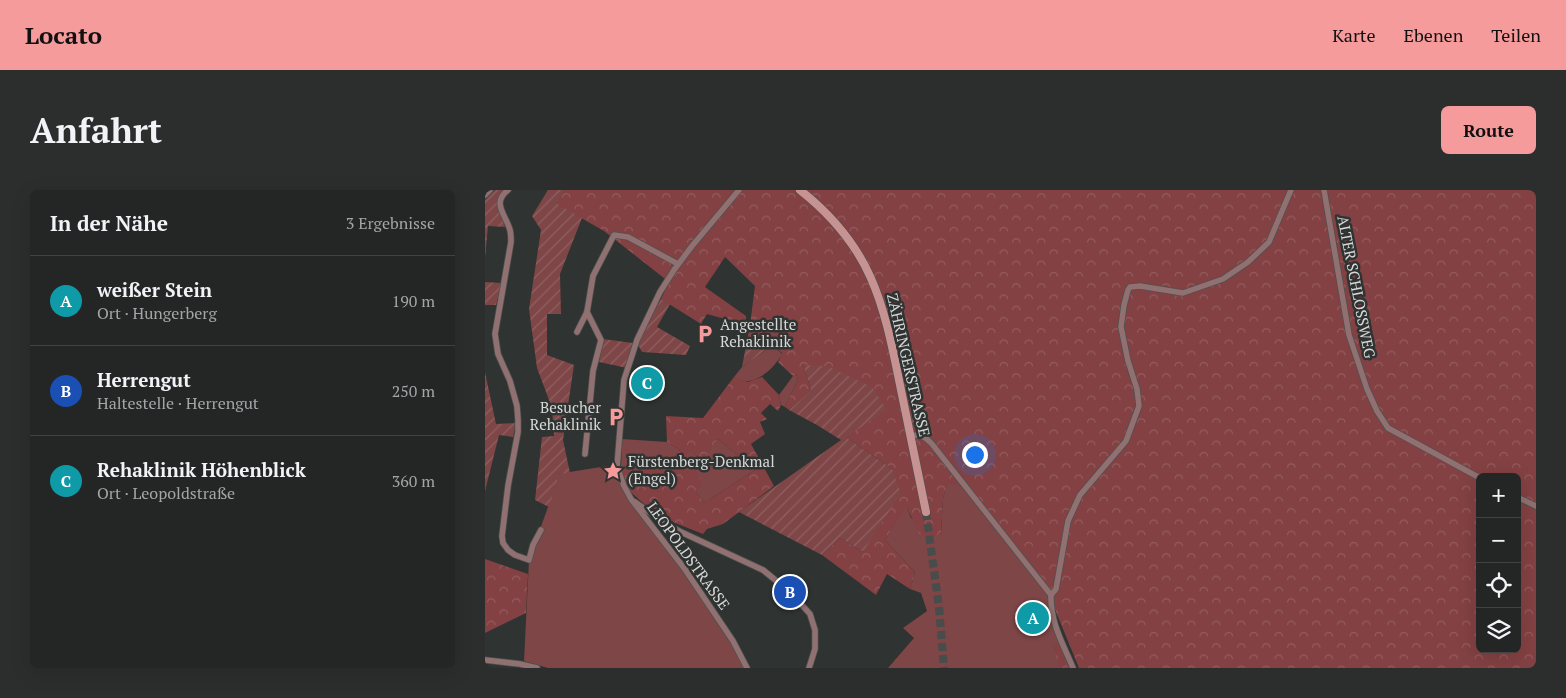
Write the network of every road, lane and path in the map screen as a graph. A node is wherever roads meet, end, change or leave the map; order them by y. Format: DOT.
graph roads {
  1 [pos="490,190"];
  2 [pos="508,190"];
  3 [pos="739,190"];
  4 [pos="799,190"];
  5 [pos="1291,190"];
  6 [pos="1324,190"];
  7 [pos="485,195"];
  8 [pos="678,264"];
  9 [pos="587,312"];
  10 [pos="577,332"];
  11 [pos="911,435"];
  12 [pos="585,454"];
  13 [pos="1476,476"];
  14 [pos="631,499"];
  15 [pos="1521,499"];
  16 [pos="1536,506"];
  17 [pos="926,512"];
  18 [pos="541,530"];
  19 [pos="1051,595"];
  20 [pos="485,660"];
  21 [pos="537,668"];
  22 [pos="747,668"];
  23 [pos="809,668"];
  24 [pos="1073,668"];
  1 -- 7 [label="street"];
  2 -- 18 [label="street"];
  3 -- 8 [label="street, LEOPOLDSTRASSE"];
  4 -- 11 [label="main road, ZÄHRINGERSTRASSE"];
  5 -- 19 [label="street"];
  6 -- 13 [label="street, ALTER SCHLOSSWEG"];
  8 -- 9 [label="street"];
  8 -- 14 [label="street, LEOPOLDSTRASSE"];
  9 -- 10 [label="street"];
  9 -- 12 [label="street"];
  11 -- 17 [label="main road, ZÄHRINGERSTRASSE"];
  11 -- 19 [label="street"];
  14 -- 22 [label="street, LEOPOLDSTRASSE"];
  14 -- 23 [label="street"];
  15 -- 16 [label="street"];
  19 -- 24 [label="street"];
  20 -- 21 [label="street"];
}
